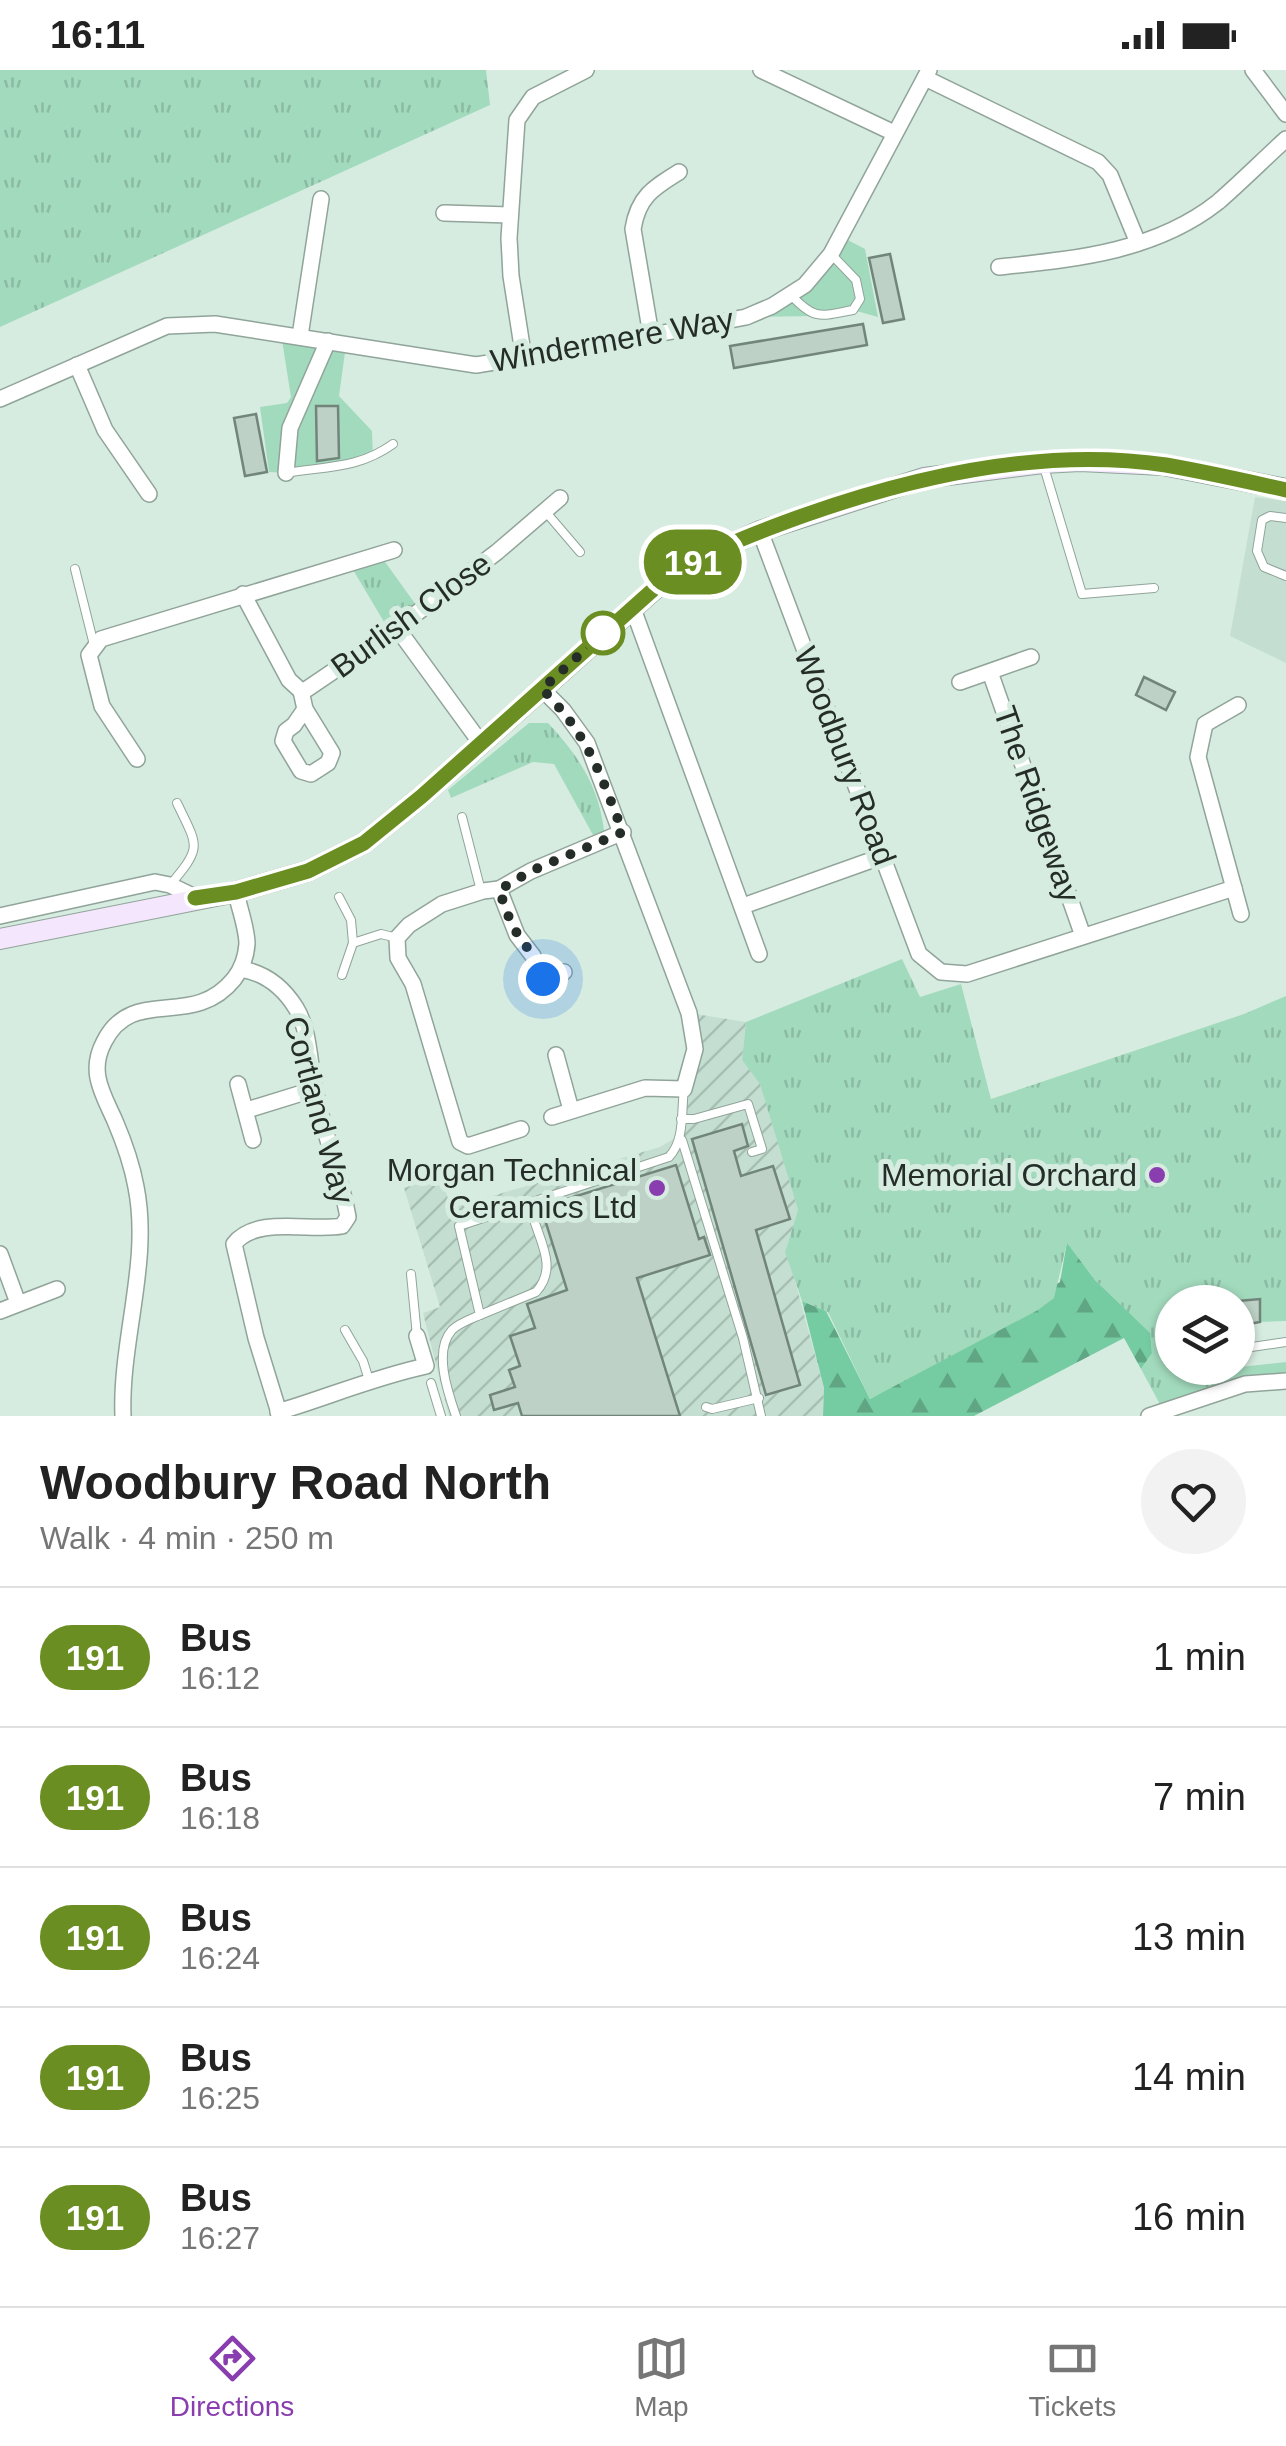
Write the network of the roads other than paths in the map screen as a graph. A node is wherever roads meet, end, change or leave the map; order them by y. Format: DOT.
graph roads {
  1 [pos="586,70"];
  2 [pos="761,70"];
  3 [pos="1253,70"];
  4 [pos="923,73"];
  5 [pos="1286,114"];
  6 [pos="894,133"];
  7 [pos="1286,139"];
  8 [pos="680,172"];
  9 [pos="321,199"];
  10 [pos="444,213"];
  11 [pos="510,215"];
  12 [pos="1138,243"];
  13 [pos="831,254"];
  14 [pos="999,267"];
  15 [pos="792,295"];
  16 [pos="652,335"];
  17 [pos="300,336"];
  18 [pos="328,342"];
  19 [pos="524,359"];
  20 [pos="77,365"];
  21 [pos="0,400"];
  22 [pos="393,444"];
  23 [pos="1043,463"];
  24 [pos="286,473"];
  25 [pos="1286,490"];
  26 [pos="149,494"];
  27 [pos="560,498"];
  28 [pos="545,511"];
  29 [pos="1286,518"];
  30 [pos="760,531"];
  31 [pos="394,550"];
  32 [pos="580,552"];
  33 [pos="75,569"];
  34 [pos="1286,576"];
  35 [pos="1154,588"];
  36 [pos="243,594"];
  37 [pos="632,606"];
  38 [pos="398,628"];
  39 [pos="94,646"];
  40 [pos="1031,657"];
  41 [pos="990,672"];
  42 [pos="960,682"];
  43 [pos="542,689"];
  44 [pos="301,691"];
  45 [pos="1238,706"];
  46 [pos="305,709"];
  47 [pos="294,725"];
  48 [pos="315,726"];
  49 [pos="480,742"];
  50 [pos="137,760"];
  51 [pos="177,803"];
  52 [pos="462,818"];
  53 [pos="623,832"];
  54 [pos="882,856"];
  55 [pos="170,885"];
  56 [pos="1234,888"];
  57 [pos="499,890"];
  58 [pos="236,892"];
  59 [pos="481,892"];
  60 [pos="339,896"];
  61 [pos="195,898"];
  62 [pos="743,906"];
  63 [pos="1241,914"];
  64 [pos="0,916"];
  65 [pos="1083,936"];
  66 [pos="397,938"];
  67 [pos="0,939"];
  68 [pos="353,944"];
  69 [pos="759,954"];
  70 [pos="241,970"];
  71 [pos="564,972"];
  72 [pos="941,972"];
  73 [pos="342,975"];
  74 [pos="556,1055"];
  75 [pos="238,1084"];
  76 [pos="315,1089"];
  77 [pos="684,1089"];
  78 [pos="247,1110"];
  79 [pos="571,1110"];
  80 [pos="552,1117"];
  81 [pos="680,1119"];
  82 [pos="521,1129"];
  83 [pos="680,1136"];
  84 [pos="253,1140"];
  85 [pos="752,1152"];
  86 [pos="534,1223"];
  87 [pos="0,1254"];
  88 [pos="411,1274"];
  89 [pos="57,1289"];
  90 [pos="18,1304"];
  91 [pos="0,1310"];
  92 [pos="480,1314"];
  93 [pos="345,1330"];
  94 [pos="417,1336"];
  95 [pos="1286,1342"];
  96 [pos="1255,1347"];
  97 [pos="426,1366"];
  98 [pos="369,1380"];
  99 [pos="1286,1381"];
  100 [pos="430,1384"];
  101 [pos="759,1398"];
  102 [pos="1200,1398"];
  103 [pos="706,1407"];
  104 [pos="279,1414"];
  105 [pos="123,1416"];
  106 [pos="441,1416"];
  107 [pos="456,1416"];
  108 [pos="761,1416"];
  109 [pos="1149,1416"];
  110 [pos="1208,1416"];
  1 -- 11 [label="street"];
  2 -- 6 [label="street"];
  3 -- 5 [label="street"];
  4 -- 6 [label="street, Windermere Way"];
  4 -- 12 [label="street"];
  6 -- 13 [label="street, Windermere Way"];
  7 -- 12 [label="street"];
  8 -- 16 [label="street"];
  9 -- 17 [label="street"];
  10 -- 11 [label="street"];
  11 -- 19 [label="street"];
  12 -- 14 [label="street"];
  13 -- 15 [label="street, Windermere Way"];
  13 -- 15 [label="lane"];
  15 -- 16 [label="street, Windermere Way"];
  16 -- 19 [label="street, Windermere Way"];
  17 -- 18 [label="street, Windermere Way"];
  17 -- 20 [label="street, Windermere Way"];
  18 -- 19 [label="street, Windermere Way"];
  18 -- 24 [label="street"];
  20 -- 21 [label="street, Windermere Way"];
  20 -- 26 [label="street"];
  22 -- 24 [label="lane"];
  23 -- 25 [label="main road"];
  23 -- 30 [label="main road"];
  23 -- 35 [label="lane"];
  27 -- 28 [label="street, Burlish Close"];
  28 -- 32 [label="lane"];
  28 -- 38 [label="street, Burlish Close"];
  29 -- 34 [label="lane"];
  30 -- 37 [label="main road"];
  30 -- 54 [label="street, Woodbury Road"];
  31 -- 36 [label="street, Burlish Close"];
  33 -- 39 [label="lane"];
  36 -- 39 [label="street, Burlish Close"];
  36 -- 44 [label="street, Burlish Close"];
  37 -- 43 [label="main road"];
  37 -- 62 [label="street"];
  38 -- 44 [label="street, Burlish Close"];
  38 -- 49 [label="street"];
  39 -- 50 [label="street"];
  40 -- 41 [label="street"];
  41 -- 42 [label="street"];
  41 -- 65 [label="street, The Ridgeway"];
  43 -- 49 [label="main road"];
  43 -- 53 [label="street"];
  44 -- 46 [label="street"];
  45 -- 56 [label="street"];
  46 -- 47 [label="street"];
  46 -- 48 [label="street"];
  47 -- 48 [label="street"];
  47 -- 48 [label="street"];
  49 -- 58 [label="main road"];
  51 -- 55 [label="lane"];
  52 -- 59 [label="lane"];
  53 -- 57 [label="street"];
  53 -- 77 [label="street"];
  54 -- 62 [label="street"];
  54 -- 72 [label="street, Woodbury Road"];
  55 -- 61 [label="street"];
  55 -- 64 [label="street"];
  56 -- 63 [label="street"];
  56 -- 65 [label="street, The Ridgeway"];
  57 -- 59 [label="street"];
  57 -- 71 [label="street"];
  58 -- 61 [label="main road"];
  58 -- 70 [label="street"];
  59 -- 66 [label="street"];
  60 -- 68 [label="lane"];
  61 -- 67 [label="main road"];
  62 -- 69 [label="street"];
  65 -- 72 [label="street, The Ridgeway"];
  66 -- 68 [label="lane"];
  66 -- 82 [label="street"];
  68 -- 73 [label="lane"];
  70 -- 76 [label="street, Cortland Way"];
  70 -- 105 [label="street"];
  74 -- 79 [label="street"];
  75 -- 78 [label="street"];
  76 -- 78 [label="street"];
  76 -- 104 [label="street, Cortland Way"];
  77 -- 79 [label="street"];
  77 -- 81 [label="lane"];
  78 -- 84 [label="street"];
  79 -- 80 [label="street"];
  81 -- 83 [label="lane"];
  81 -- 85 [label="lane"];
  83 -- 92 [label="lane"];
  83 -- 101 [label="lane"];
  86 -- 92 [label="lane"];
  87 -- 90 [label="street"];
  88 -- 94 [label="lane"];
  89 -- 90 [label="street"];
  90 -- 91 [label="street"];
  92 -- 107 [label="lane"];
  93 -- 98 [label="lane"];
  94 -- 97 [label="street"];
  95 -- 96 [label="lane"];
  97 -- 98 [label="street"];
  97 -- 100 [label="street"];
  98 -- 104 [label="street"];
  99 -- 102 [label="street"];
  100 -- 106 [label="lane"];
  101 -- 103 [label="lane"];
  101 -- 108 [label="lane"];
  102 -- 109 [label="street"];
  102 -- 110 [label="street"];
}
